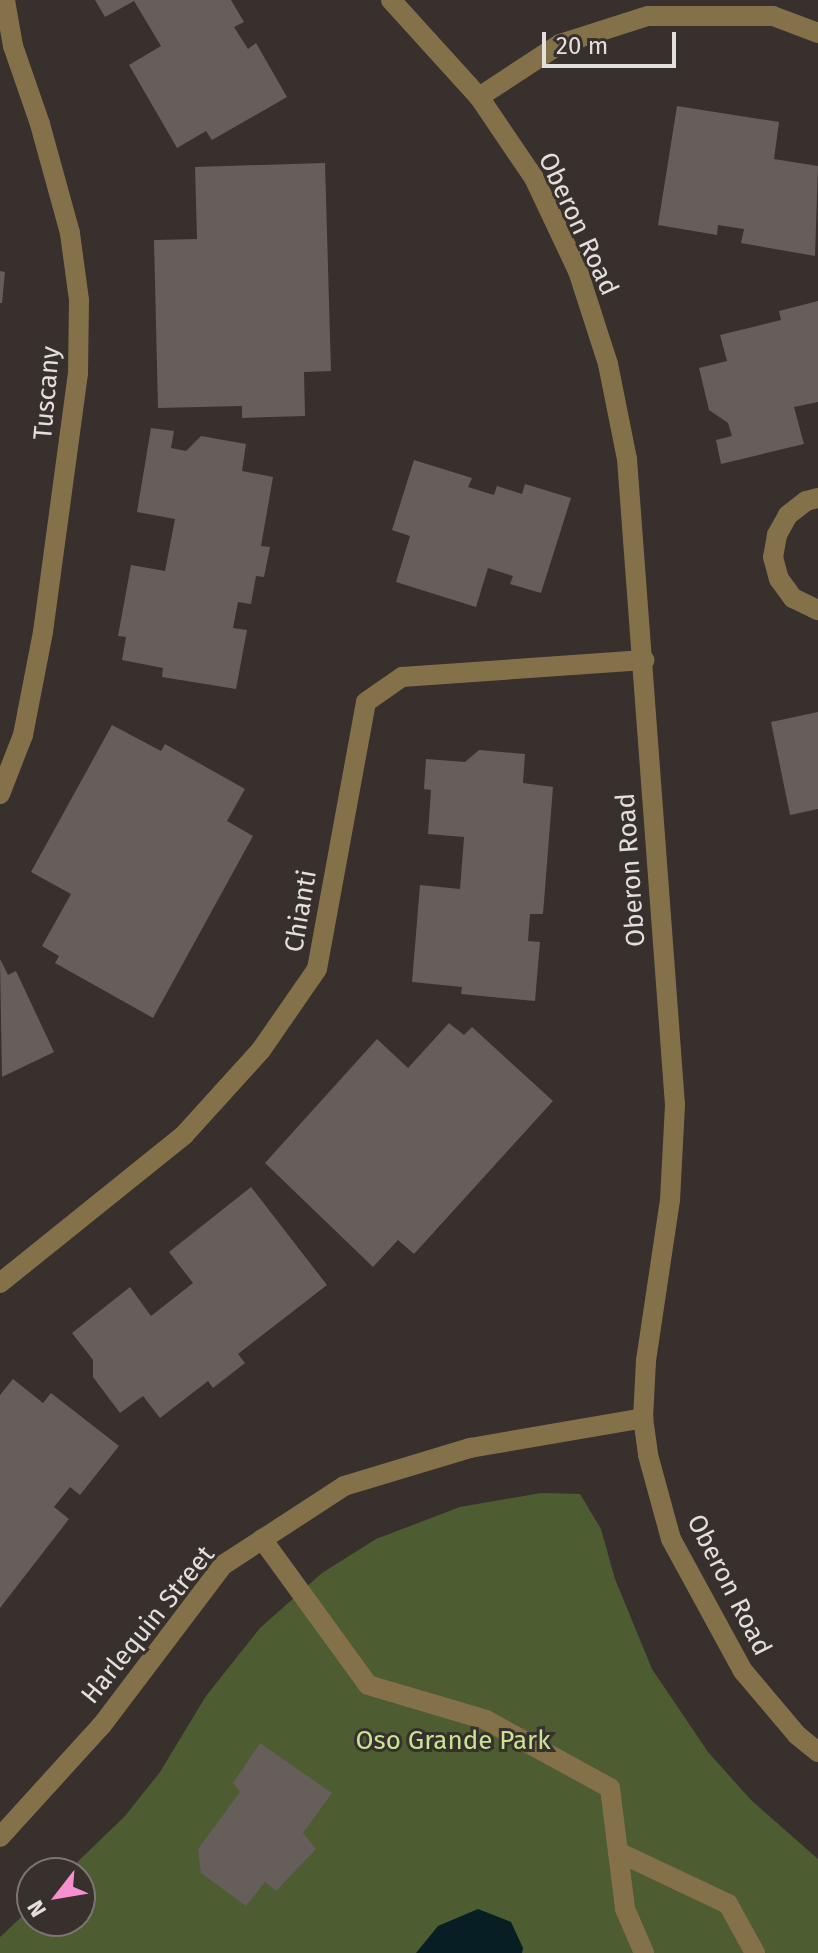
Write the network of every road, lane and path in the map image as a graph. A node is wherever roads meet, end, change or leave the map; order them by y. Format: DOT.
graph roads {
  1 [pos="5,0"];
  2 [pos="391,0"];
  3 [pos="818,33"];
  4 [pos="479,97"];
  5 [pos="818,498"];
  6 [pos="818,610"];
  7 [pos="644,660"];
  8 [pos="0,794"];
  9 [pos="0,1283"];
  10 [pos="643,1418"];
  11 [pos="262,1539"];
  12 [pos="818,1752"];
  13 [pos="0,1837"];
  14 [pos="618,1852"];
  15 [pos="644,1953"];
  16 [pos="755,1953"];
  1 -- 8 [label="street, Tuscany"];
  2 -- 4 [label="street, Oberon Road"];
  3 -- 4 [label="street"];
  4 -- 7 [label="street, Oberon Road"];
  5 -- 6 [label="street"];
  7 -- 9 [label="street, Chianti"];
  7 -- 10 [label="street, Oberon Road"];
  10 -- 11 [label="street, Harlequin Street"];
  10 -- 12 [label="street, Oberon Road"];
  11 -- 13 [label="street, Harlequin Street"];
  11 -- 14 [label="street"];
  14 -- 15 [label="street"];
  14 -- 16 [label="street"];
}
